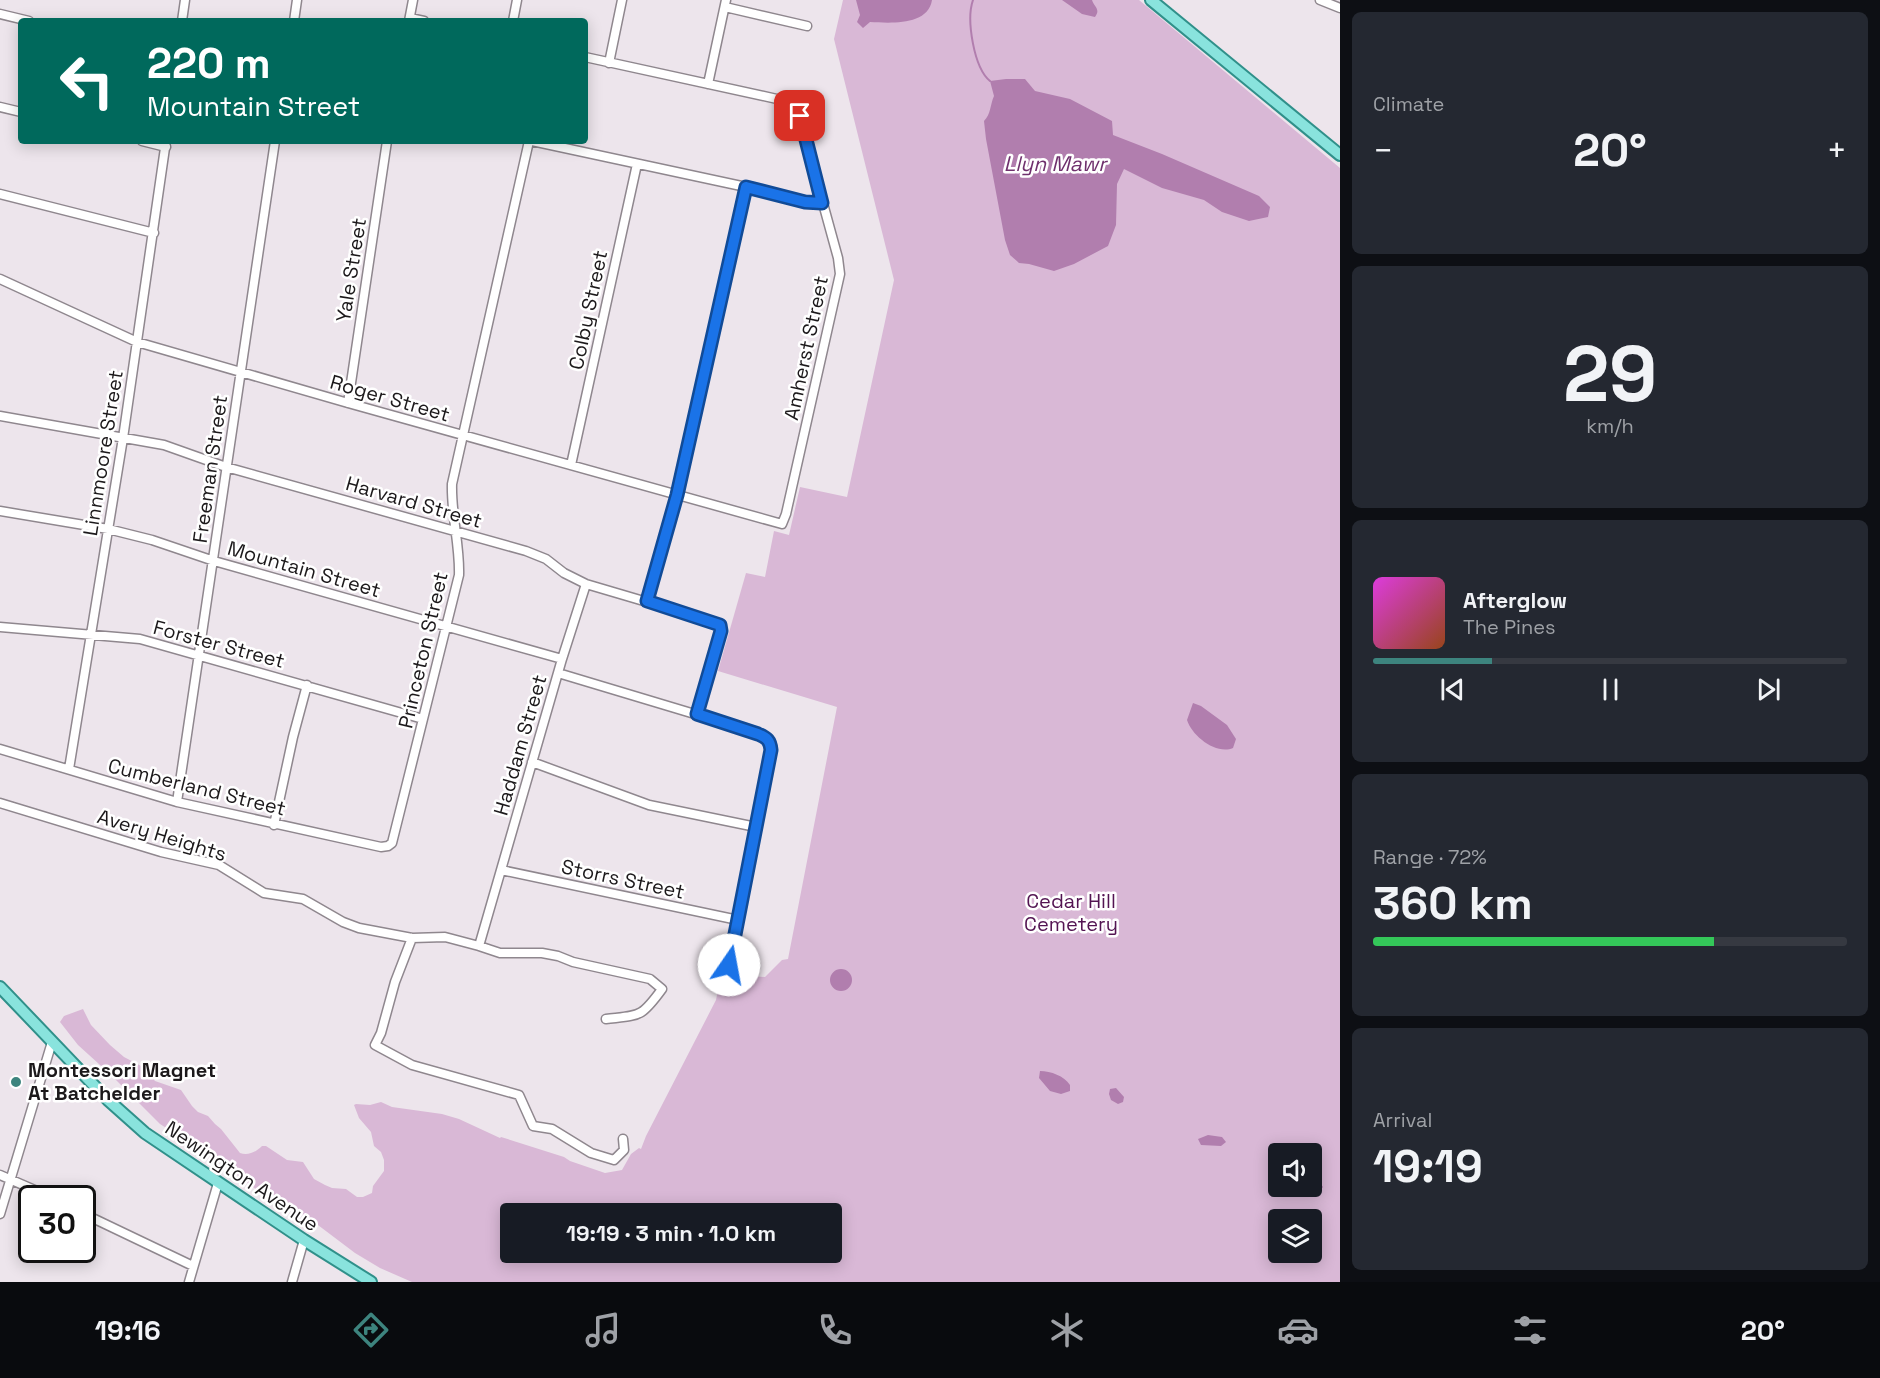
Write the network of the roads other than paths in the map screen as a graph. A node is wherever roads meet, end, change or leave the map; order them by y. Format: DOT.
graph roads {
  1 [pos="185,0"];
  2 [pos="297,0"];
  3 [pos="413,0"];
  4 [pos="517,0"];
  5 [pos="622,0"];
  6 [pos="1151,0"];
  7 [pos="1320,0"];
  8 [pos="725,4"];
  9 [pos="1340,8"];
  10 [pos="0,14"];
  11 [pos="18,18"];
  12 [pos="182,18"];
  13 [pos="294,18"];
  14 [pos="410,18"];
  15 [pos="514,18"];
  16 [pos="807,26"];
  17 [pos="588,58"];
  18 [pos="609,63"];
  19 [pos="708,84"];
  20 [pos="0,107"];
  21 [pos="18,111"];
  22 [pos="166,144"];
  23 [pos="275,144"];
  24 [pos="387,144"];
  25 [pos="530,144"];
  26 [pos="545,144"];
  27 [pos="1340,155"];
  28 [pos="638,164"];
  29 [pos="746,187"];
  30 [pos="0,194"];
  31 [pos="822,203"];
  32 [pos="154,233"];
  33 [pos="0,279"];
  34 [pos="137,342"];
  35 [pos="241,371"];
  36 [pos="348,403"];
  37 [pos="0,416"];
  38 [pos="463,436"];
  39 [pos="123,438"];
  40 [pos="571,465"];
  41 [pos="226,467"];
  42 [pos="677,495"];
  43 [pos="0,512"];
  44 [pos="780,525"];
  45 [pos="108,530"];
  46 [pos="455,531"];
  47 [pos="214,561"];
  48 [pos="586,584"];
  49 [pos="647,601"];
  50 [pos="0,627"];
  51 [pos="447,627"];
  52 [pos="90,635"];
  53 [pos="199,656"];
  54 [pos="562,659"];
  55 [pos="558,673"];
  56 [pos="307,686"];
  57 [pos="697,714"];
  58 [pos="423,719"];
  59 [pos="0,749"];
  60 [pos="532,762"];
  61 [pos="69,769"];
  62 [pos="177,802"];
  63 [pos="0,803"];
  64 [pos="274,825"];
  65 [pos="756,827"];
  66 [pos="388,846"];
  67 [pos="501,870"];
  68 [pos="738,920"];
  69 [pos="412,938"];
  70 [pos="479,946"];
  71 [pos="729,965"];
  72 [pos="0,987"];
  73 [pos="606,1019"];
  74 [pos="52,1042"];
  75 [pos="623,1139"];
  76 [pos="0,1175"];
  77 [pos="11,1178"];
  78 [pos="218,1183"];
  79 [pos="26,1185"];
  80 [pos="0,1214"];
  81 [pos="96,1220"];
  82 [pos="304,1240"];
  83 [pos="193,1266"];
  84 [pos="189,1282"];
  85 [pos="292,1282"];
  86 [pos="371,1282"];
  1 -- 12 [label="street"];
  2 -- 13 [label="street"];
  3 -- 14 [label="street"];
  4 -- 15 [label="street"];
  5 -- 18 [label="street"];
  6 -- 27 [label="main road"];
  7 -- 9 [label="street"];
  8 -- 16 [label="street"];
  8 -- 19 [label="street"];
  10 -- 11 [label="street"];
  17 -- 18 [label="street, Amherst Street"];
  18 -- 19 [label="street, Amherst Street"];
  19 -- 31 [label="street, Amherst Street"];
  20 -- 21 [label="street"];
  22 -- 32 [label="street, Linnmoore Street"];
  23 -- 35 [label="street, Freeman Street"];
  24 -- 36 [label="street, Yale Street"];
  25 -- 38 [label="street, Princeton Street"];
  26 -- 28 [label="street"];
  28 -- 29 [label="street"];
  28 -- 40 [label="street, Colby Street"];
  29 -- 31 [label="street"];
  29 -- 42 [label="street"];
  30 -- 32 [label="street"];
  31 -- 44 [label="street, Amherst Street"];
  32 -- 34 [label="street, Linnmoore Street"];
  33 -- 34 [label="street, Roger Street"];
  34 -- 35 [label="street, Roger Street"];
  34 -- 39 [label="street, Linnmoore Street"];
  35 -- 36 [label="street, Roger Street"];
  35 -- 41 [label="street, Freeman Street"];
  36 -- 38 [label="street, Roger Street"];
  37 -- 39 [label="street, Harvard Street"];
  38 -- 40 [label="street, Roger Street"];
  38 -- 46 [label="street, Princeton Street"];
  39 -- 41 [label="street, Harvard Street"];
  39 -- 45 [label="street, Linnmoore Street"];
  40 -- 42 [label="street, Roger Street"];
  41 -- 46 [label="street, Harvard Street"];
  41 -- 47 [label="street, Freeman Street"];
  42 -- 44 [label="street, Roger Street"];
  42 -- 49 [label="street"];
  43 -- 45 [label="street, Mountain Street"];
  45 -- 47 [label="street, Mountain Street"];
  45 -- 52 [label="street, Linnmoore Street"];
  46 -- 48 [label="street, Harvard Street"];
  46 -- 51 [label="street, Princeton Street"];
  47 -- 51 [label="street, Mountain Street"];
  47 -- 53 [label="street, Freeman Street"];
  48 -- 49 [label="street, Harvard Street"];
  48 -- 54 [label="street, Haddam Street"];
  49 -- 57 [label="street, Harvard Street"];
  50 -- 52 [label="street, Forster Street"];
  51 -- 54 [label="street, Mountain Street"];
  51 -- 58 [label="street, Princeton Street"];
  52 -- 53 [label="street, Forster Street"];
  52 -- 61 [label="street, Linnmoore Street"];
  53 -- 56 [label="street, Forster Street"];
  53 -- 62 [label="street, Freeman Street"];
  54 -- 55 [label="street, Haddam Street"];
  55 -- 57 [label="street"];
  55 -- 60 [label="street, Haddam Street"];
  56 -- 58 [label="street, Forster Street"];
  56 -- 64 [label="street"];
  57 -- 65 [label="street"];
  58 -- 66 [label="street, Princeton Street"];
  59 -- 61 [label="street, Cumberland Street"];
  60 -- 65 [label="street"];
  60 -- 67 [label="street, Haddam Street"];
  61 -- 62 [label="street, Cumberland Street"];
  62 -- 64 [label="street, Cumberland Street"];
  63 -- 69 [label="street, Avery Heights"];
  64 -- 66 [label="street, Cumberland Street"];
  65 -- 68 [label="street"];
  67 -- 68 [label="street, Storrs Street"];
  67 -- 70 [label="street, Haddam Street"];
  68 -- 71 [label="street"];
  69 -- 70 [label="street, Avery Heights"];
  69 -- 75 [label="street"];
  70 -- 73 [label="street, Avery Heights"];
  72 -- 74 [label="main road, Newington Avenue"];
  74 -- 77 [label="street"];
  74 -- 78 [label="main road, Newington Avenue"];
  76 -- 77 [label="street"];
  77 -- 79 [label="street"];
  77 -- 80 [label="street"];
  78 -- 82 [label="main road, Newington Avenue"];
  78 -- 83 [label="street"];
  81 -- 83 [label="street"];
  82 -- 85 [label="street"];
  82 -- 86 [label="main road, Newington Avenue"];
  83 -- 84 [label="street"];
}
